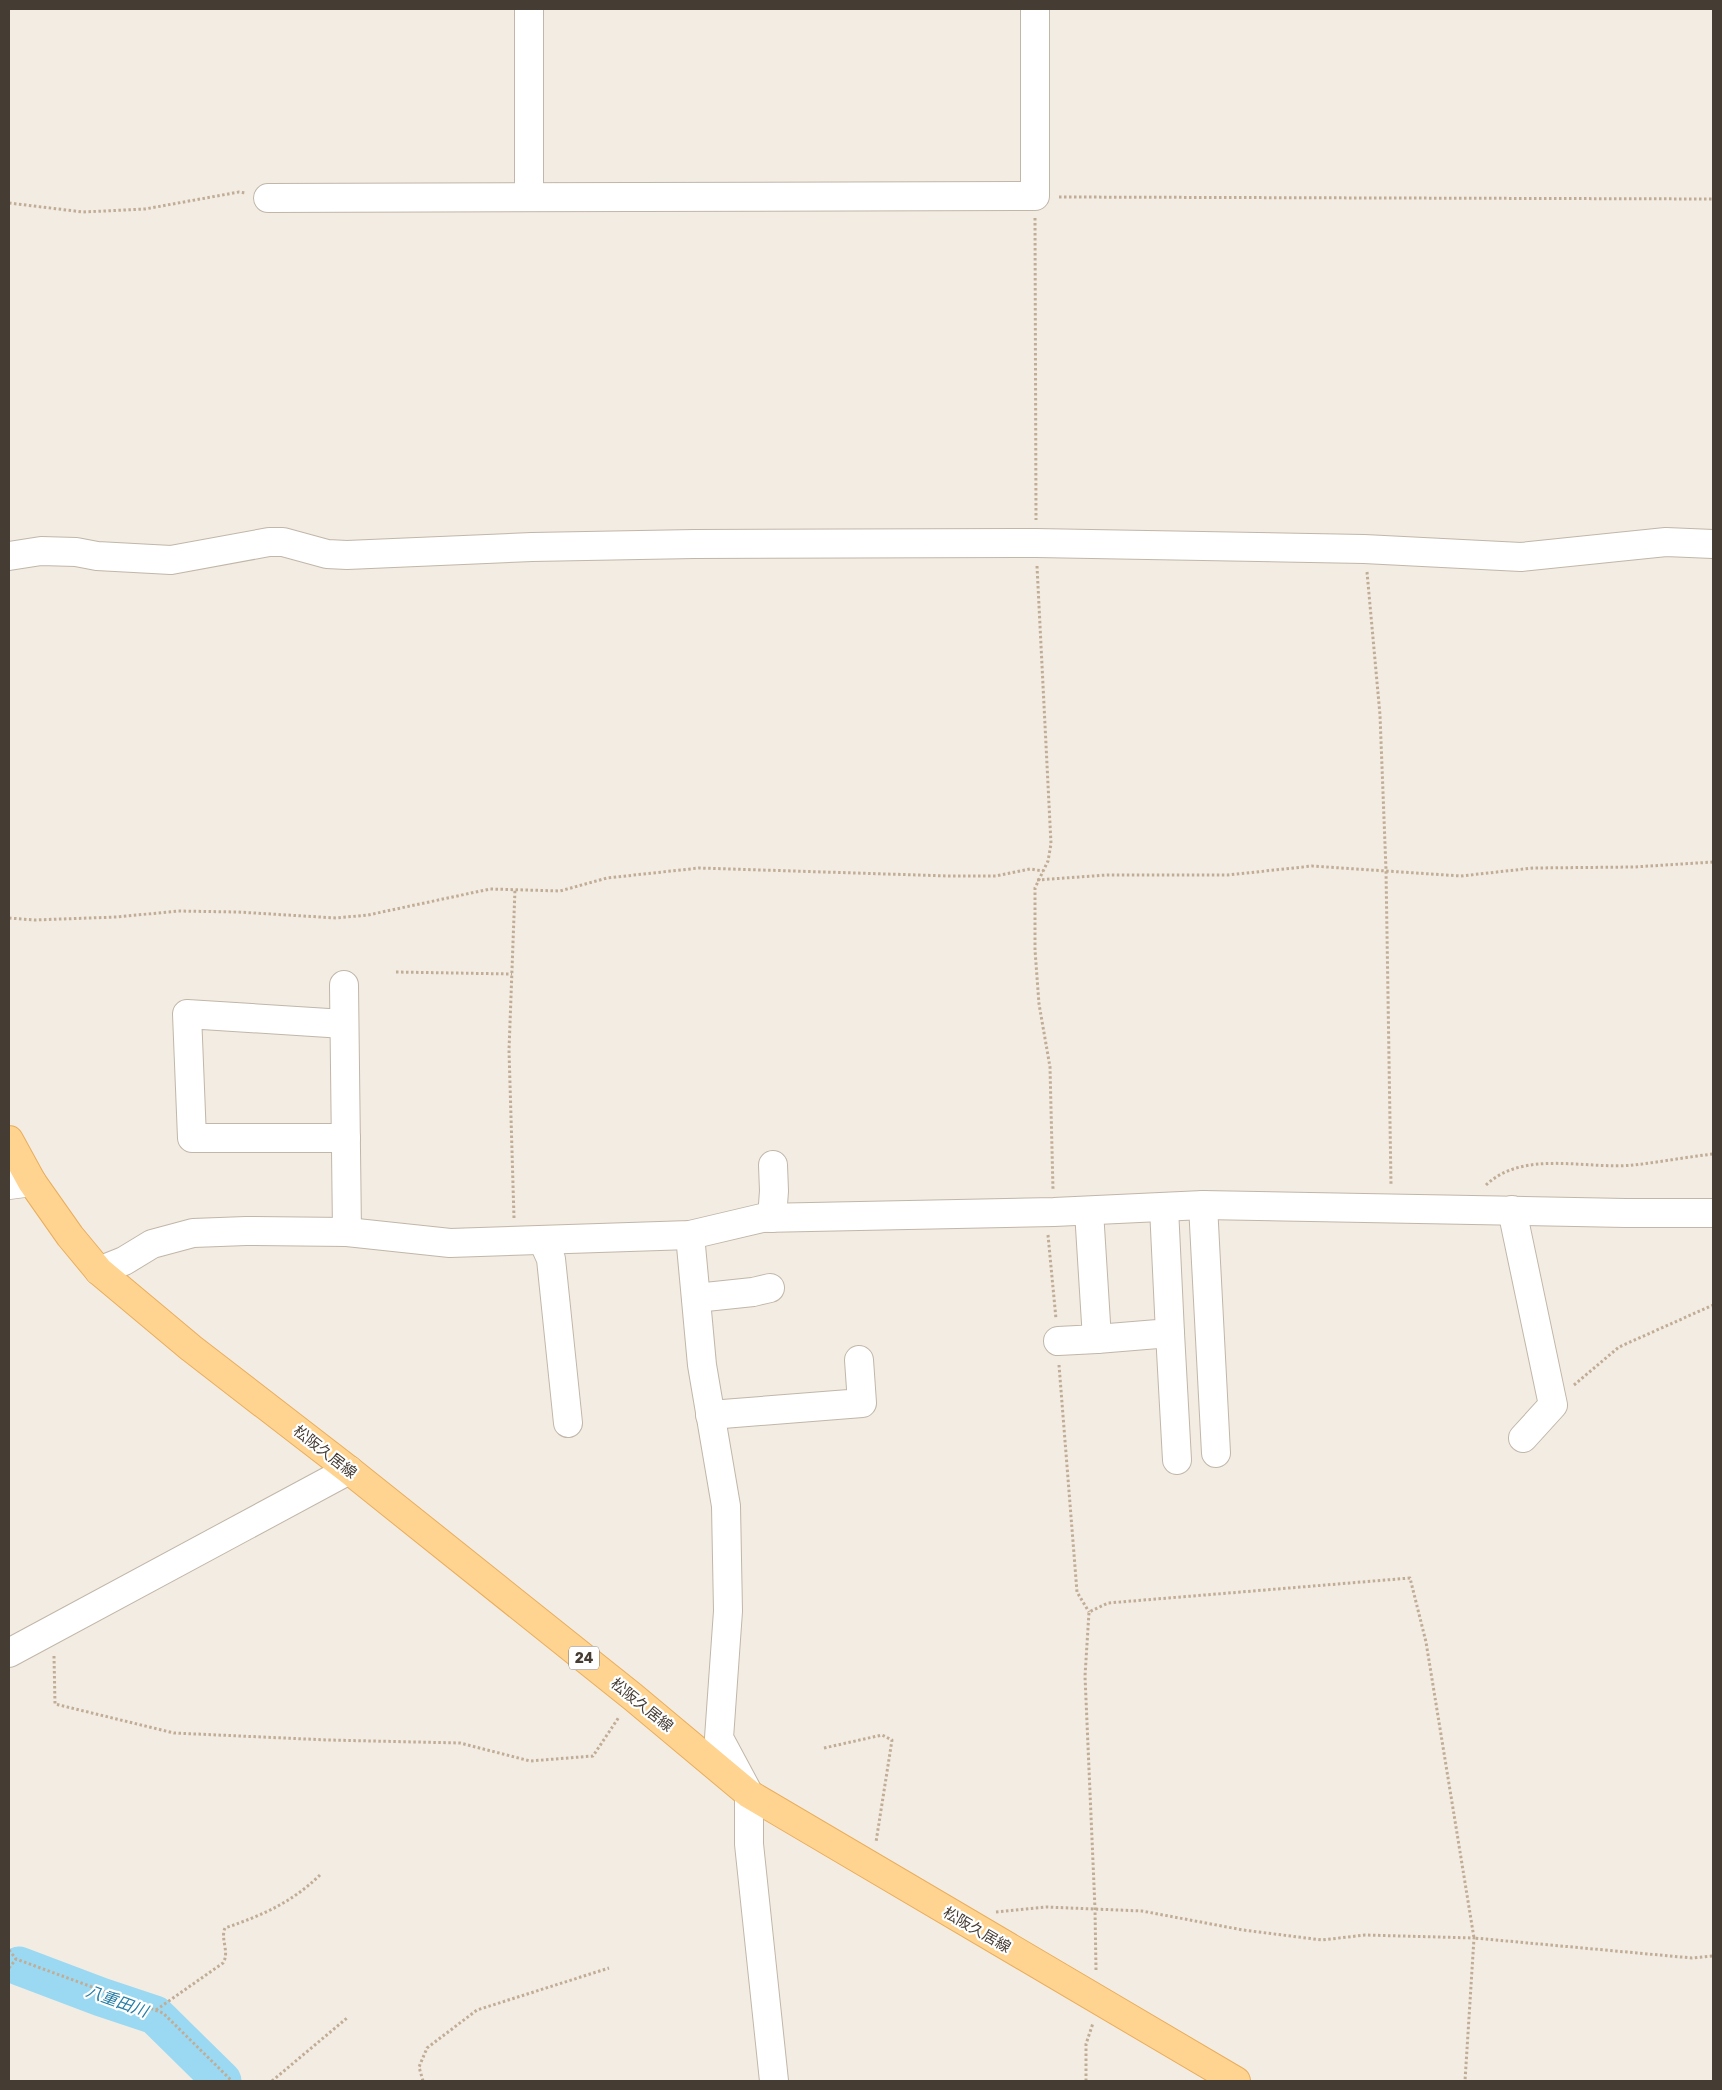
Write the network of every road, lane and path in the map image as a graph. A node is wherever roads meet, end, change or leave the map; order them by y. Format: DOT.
graph roads {
  1 [pos="529,9"];
  2 [pos="1035,9"];
  3 [pos="1035,196"];
  4 [pos="529,197"];
  5 [pos="268,198"];
  6 [pos="1713,199"];
  7 [pos="9,203"];
  8 [pos="1713,544"];
  9 [pos="1364,548"];
  10 [pos="9,556"];
  11 [pos="1713,862"];
  12 [pos="1386,870"];
  13 [pos="1043,871"];
  14 [pos="515,889"];
  15 [pos="9,918"];
  16 [pos="396,972"];
  17 [pos="512,974"];
  18 [pos="344,985"];
  19 [pos="344,1024"];
  20 [pos="346,1138"];
  21 [pos="9,1140"];
  22 [pos="1713,1154"];
  23 [pos="774,1165"];
  24 [pos="20,1183"];
  25 [pos="1203,1206"];
  26 [pos="1164,1208"];
  27 [pos="1392,1208"];
  28 [pos="1464,1210"];
  29 [pos="1512,1210"];
  30 [pos="1089,1211"];
  31 [pos="1054,1212"];
  32 [pos="1713,1213"];
  33 [pos="772,1218"];
  34 [pos="347,1232"];
  35 [pos="690,1235"];
  36 [pos="543,1241"];
  37 [pos="515,1242"];
  38 [pos="99,1271"];
  39 [pos="770,1288"];
  40 [pos="696,1298"];
  41 [pos="1713,1305"];
  42 [pos="1170,1332"];
  43 [pos="1097,1339"];
  44 [pos="1058,1341"];
  45 [pos="859,1360"];
  46 [pos="1552,1405"];
  47 [pos="710,1415"];
  48 [pos="568,1423"];
  49 [pos="1523,1438"];
  50 [pos="1216,1453"];
  51 [pos="1177,1460"];
  52 [pos="349,1470"];
  53 [pos="1089,1612"];
  54 [pos="53,1628"];
  55 [pos="9,1653"];
  56 [pos="633,1697"];
  57 [pos="824,1748"];
  58 [pos="749,1794"];
  59 [pos="872,1869"];
  60 [pos="320,1875"];
  61 [pos="1095,1909"];
  62 [pos="975,1928"];
  63 [pos="1474,1938"];
  64 [pos="9,1950"];
  65 [pos="1713,1956"];
  66 [pos="16,1959"];
  67 [pos="9,1968"];
  68 [pos="609,1968"];
  69 [pos="1098,2000"];
  70 [pos="156,2010"];
  71 [pos="347,2018"];
  72 [pos="232,2081"];
  73 [pos="272,2081"];
  74 [pos="423,2081"];
  75 [pos="774,2081"];
  76 [pos="1086,2081"];
  77 [pos="1236,2081"];
  78 [pos="1465,2081"];
  1 -- 4 [label="street"];
  2 -- 3 [label="street"];
  3 -- 4 [label="street"];
  3 -- 6 [label="path"];
  4 -- 5 [label="street"];
  5 -- 7 [label="path"];
  8 -- 9 [label="street"];
  9 -- 10 [label="street"];
  9 -- 12 [label="path"];
  11 -- 12 [label="path"];
  12 -- 27 [label="path"];
  12 -- 31 [label="path"];
  13 -- 14 [label="path"];
  14 -- 15 [label="path"];
  14 -- 17 [label="path"];
  16 -- 17 [label="path"];
  17 -- 37 [label="path"];
  18 -- 19 [label="street"];
  19 -- 20 [label="street"];
  19 -- 20 [label="street"];
  20 -- 34 [label="street"];
  21 -- 24 [label="main road, 松阪久居線 / 24"];
  22 -- 28 [label="path"];
  23 -- 33 [label="street"];
  24 -- 38 [label="main road, 松阪久居線 / 24"];
  25 -- 26 [label="street"];
  25 -- 27 [label="street"];
  25 -- 50 [label="street"];
  26 -- 30 [label="street"];
  26 -- 42 [label="street"];
  27 -- 28 [label="street"];
  28 -- 29 [label="street"];
  29 -- 32 [label="street"];
  29 -- 46 [label="street"];
  30 -- 31 [label="street"];
  30 -- 43 [label="street"];
  31 -- 33 [label="street"];
  31 -- 44 [label="path"];
  33 -- 35 [label="street"];
  34 -- 37 [label="street"];
  34 -- 38 [label="street"];
  35 -- 36 [label="street"];
  35 -- 40 [label="street"];
  36 -- 37 [label="street"];
  36 -- 48 [label="street"];
  38 -- 52 [label="main road, 松阪久居線 / 24"];
  39 -- 40 [label="street"];
  40 -- 47 [label="street"];
  41 -- 46 [label="path"];
  42 -- 43 [label="street"];
  42 -- 51 [label="street"];
  43 -- 44 [label="street"];
  44 -- 53 [label="path"];
  45 -- 47 [label="street"];
  46 -- 49 [label="street"];
  47 -- 58 [label="street"];
  52 -- 54 [label="street"];
  52 -- 56 [label="main road, 松阪久居線 / 24"];
  53 -- 61 [label="path"];
  53 -- 63 [label="path"];
  54 -- 55 [label="street"];
  54 -- 56 [label="path"];
  56 -- 58 [label="main road, 松阪久居線 / 24"];
  57 -- 59 [label="path"];
  58 -- 59 [label="main road, 松阪久居線 / 24"];
  58 -- 75 [label="street"];
  59 -- 62 [label="main road, 松阪久居線 / 24"];
  60 -- 70 [label="path"];
  61 -- 62 [label="path"];
  61 -- 63 [label="path"];
  61 -- 69 [label="path"];
  62 -- 69 [label="main road, 松阪久居線 / 24"];
  63 -- 65 [label="path"];
  63 -- 78 [label="path"];
  64 -- 66 [label="path"];
  66 -- 67 [label="path"];
  66 -- 70 [label="path"];
  68 -- 74 [label="path"];
  69 -- 76 [label="path"];
  69 -- 77 [label="main road, 松阪久居線 / 24"];
  70 -- 72 [label="path"];
  71 -- 73 [label="path"];
}
